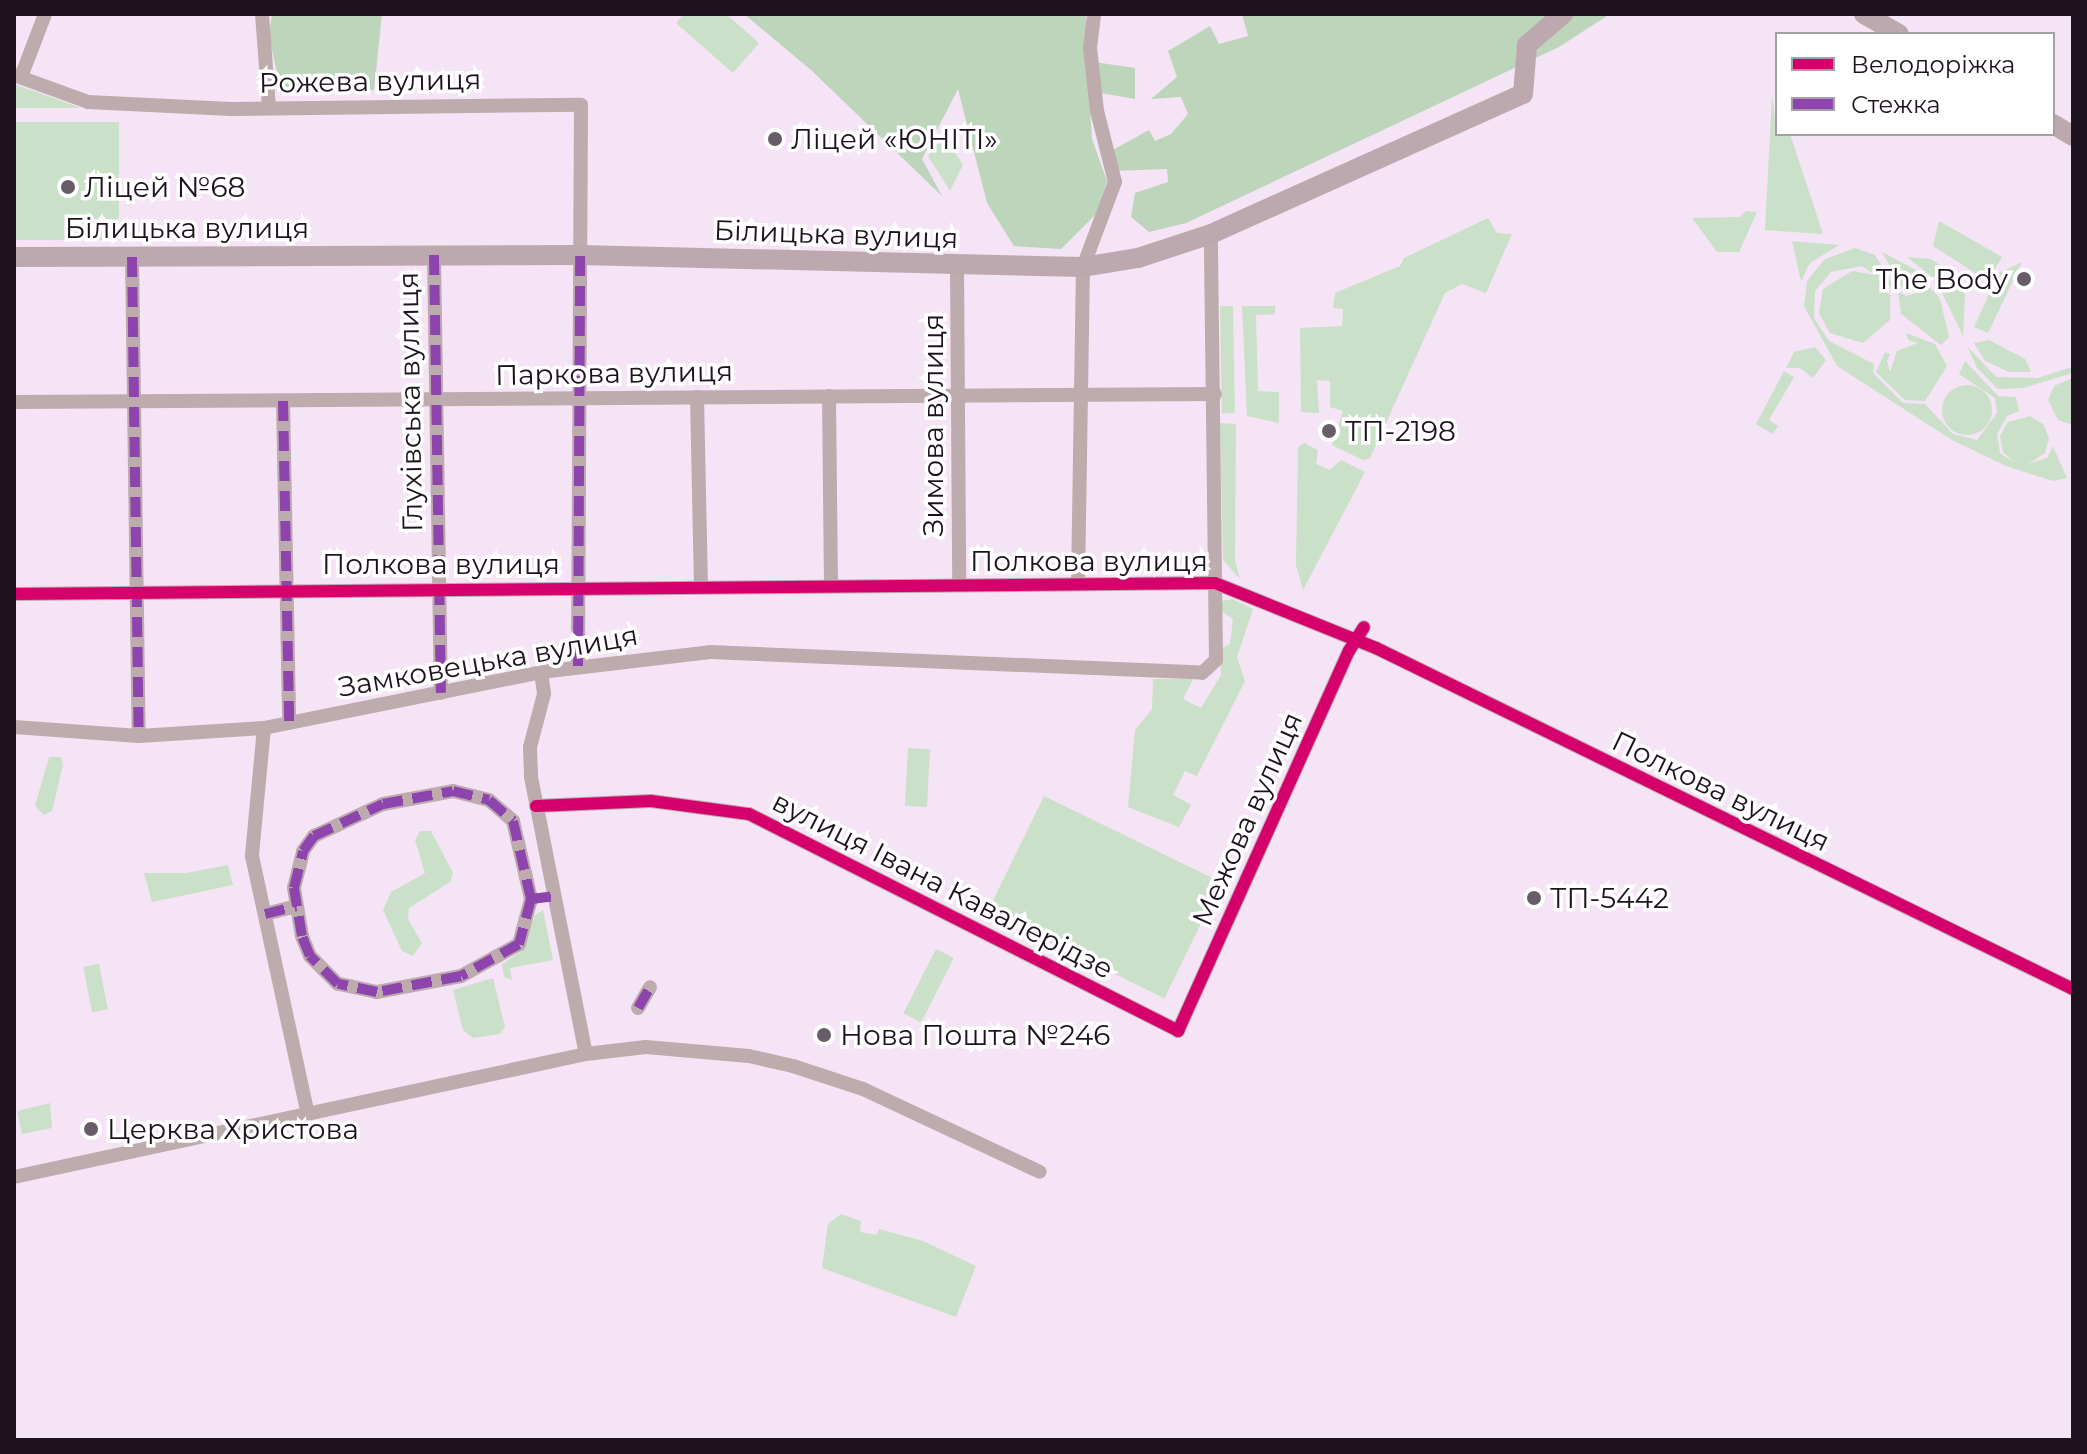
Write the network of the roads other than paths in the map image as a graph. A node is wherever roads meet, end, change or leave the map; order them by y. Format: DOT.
graph roads {
  1 [pos="45,14"];
  2 [pos="262,14"];
  3 [pos="1094,14"];
  4 [pos="1563,14"];
  5 [pos="1864,14"];
  6 [pos="1896,32"];
  7 [pos="18,76"];
  8 [pos="269,108"];
  9 [pos="2055,125"];
  10 [pos="2073,136"];
  11 [pos="1211,234"];
  12 [pos="434,255"];
  13 [pos="580,255"];
  14 [pos="14,257"];
  15 [pos="132,257"];
  16 [pos="957,265"];
  17 [pos="1083,267"];
  18 [pos="1215,394"];
  19 [pos="959,395"];
  20 [pos="829,396"];
  21 [pos="697,397"];
  22 [pos="1082,397"];
  23 [pos="576,399"];
  24 [pos="283,401"];
  25 [pos="436,401"];
  26 [pos="14,402"];
  27 [pos="135,404"];
  28 [pos="1215,583"];
  29 [pos="831,584"];
  30 [pos="959,584"];
  31 [pos="1078,584"];
  32 [pos="701,585"];
  33 [pos="438,587"];
  34 [pos="577,587"];
  35 [pos="289,589"];
  36 [pos="138,593"];
  37 [pos="14,594"];
  38 [pos="1364,627"];
  39 [pos="1355,641"];
  40 [pos="578,666"];
  41 [pos="541,672"];
  42 [pos="441,693"];
  43 [pos="289,723"];
  44 [pos="14,727"];
  45 [pos="264,728"];
  46 [pos="139,736"];
  47 [pos="536,806"];
  48 [pos="554,896"];
  49 [pos="531,899"];
  50 [pos="296,906"];
  51 [pos="265,914"];
  52 [pos="650,987"];
  53 [pos="2073,989"];
  54 [pos="638,1008"];
  55 [pos="1178,1031"];
  56 [pos="586,1054"];
  57 [pos="308,1115"];
  58 [pos="1040,1172"];
  59 [pos="14,1177"];
  1 -- 7 [label="street"];
  2 -- 8 [label="street"];
  3 -- 17 [label="street"];
  4 -- 11 [label="main road, Білицька вулиця"];
  5 -- 6 [label="main road"];
  7 -- 8 [label="street, Рожева вулиця"];
  8 -- 13 [label="street, Рожева вулиця"];
  9 -- 10 [label="main road"];
  11 -- 17 [label="main road, Білицька вулиця"];
  11 -- 18 [label="street"];
  12 -- 13 [label="main road, Білицька вулиця"];
  12 -- 15 [label="main road, Білицька вулиця"];
  12 -- 25 [label="street, Глухівська вулиця"];
  13 -- 16 [label="main road, Білицька вулиця"];
  13 -- 23 [label="street"];
  14 -- 15 [label="main road, Білицька вулиця"];
  15 -- 27 [label="street"];
  16 -- 17 [label="main road, Білицька вулиця"];
  16 -- 19 [label="street, Зимова вулиця"];
  17 -- 22 [label="street"];
  18 -- 22 [label="street, Паркова вулиця"];
  18 -- 28 [label="street"];
  19 -- 20 [label="street, Паркова вулиця"];
  19 -- 22 [label="street, Паркова вулиця"];
  19 -- 30 [label="street, Зимова вулиця"];
  20 -- 21 [label="street, Паркова вулиця"];
  20 -- 29 [label="street"];
  21 -- 23 [label="street, Паркова вулиця"];
  21 -- 32 [label="street"];
  22 -- 31 [label="street"];
  23 -- 25 [label="street, Паркова вулиця"];
  23 -- 34 [label="street"];
  24 -- 25 [label="street, Паркова вулиця"];
  24 -- 27 [label="street, Паркова вулиця"];
  24 -- 35 [label="street"];
  25 -- 33 [label="street, Глухівська вулиця"];
  26 -- 27 [label="street, Паркова вулиця"];
  27 -- 36 [label="street"];
  28 -- 31 [label="street, Полкова вулиця"];
  28 -- 39 [label="street, Полкова вулиця"];
  28 -- 40 [label="street, Замковецька вулиця"];
  29 -- 30 [label="street, Полкова вулиця"];
  29 -- 32 [label="street, Полкова вулиця"];
  30 -- 31 [label="street, Полкова вулиця"];
  32 -- 34 [label="street, Полкова вулиця"];
  33 -- 34 [label="street, Полкова вулиця"];
  33 -- 35 [label="street, Полкова вулиця"];
  33 -- 42 [label="street, Глухівська вулиця"];
  34 -- 40 [label="street"];
  35 -- 36 [label="street, Полкова вулиця"];
  35 -- 43 [label="street"];
  36 -- 37 [label="street, Полкова вулиця"];
  36 -- 46 [label="street"];
  38 -- 39 [label="street, Межова вулиця"];
  39 -- 53 [label="street, Полкова вулиця"];
  39 -- 55 [label="street, Межова вулиця"];
  40 -- 41 [label="street, Замковецька вулиця"];
  41 -- 42 [label="street, Замковецька вулиця"];
  41 -- 47 [label="street"];
  42 -- 43 [label="street, Замковецька вулиця"];
  43 -- 45 [label="street, Замковецька вулиця"];
  44 -- 46 [label="street, Замковецька вулиця"];
  45 -- 46 [label="street, Замковецька вулиця"];
  45 -- 51 [label="street"];
  47 -- 48 [label="street"];
  47 -- 55 [label="street, вулиця Івана Кавалерідзе"];
  48 -- 49 [label="street"];
  48 -- 56 [label="street"];
  49 -- 50 [label="street"];
  49 -- 50 [label="street"];
  50 -- 51 [label="street"];
  51 -- 57 [label="street"];
  52 -- 54 [label="street"];
  56 -- 57 [label="street"];
  56 -- 58 [label="street"];
  57 -- 59 [label="street"];
}
